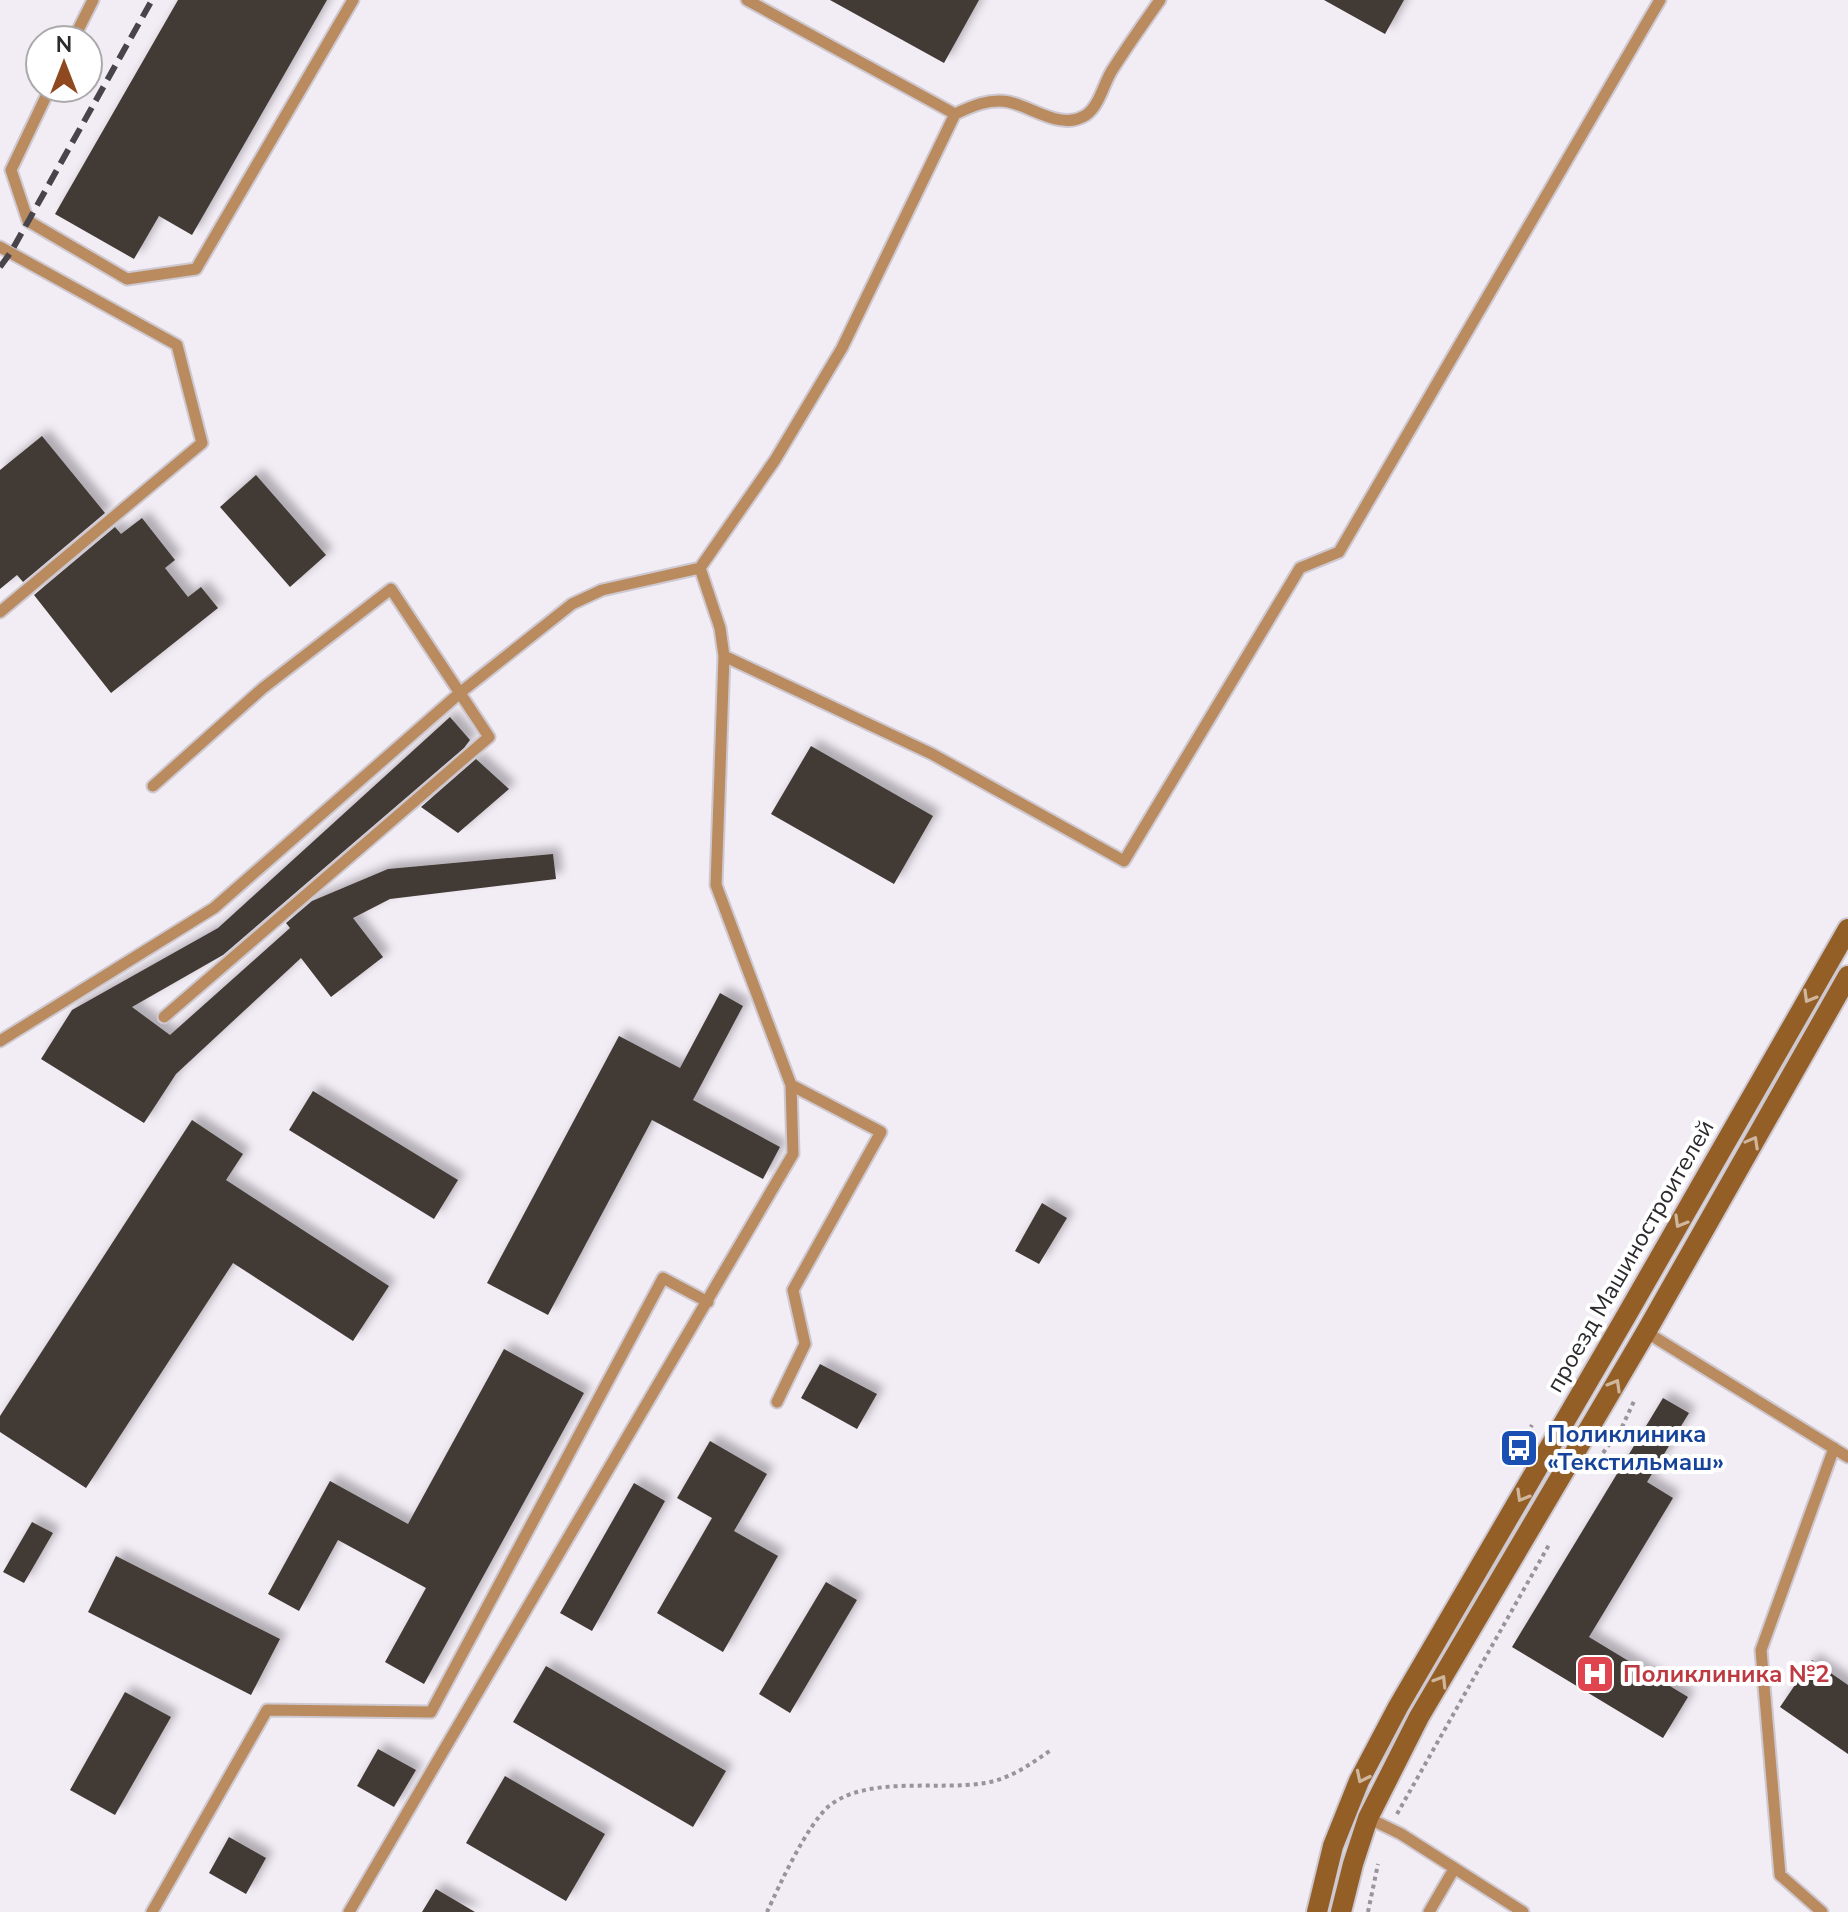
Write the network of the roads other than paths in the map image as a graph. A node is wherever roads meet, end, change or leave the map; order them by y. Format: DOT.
graph roads {
  1 [pos="93,0"];
  2 [pos="353,0"];
  3 [pos="747,0"];
  4 [pos="1160,0"];
  5 [pos="1660,0"];
  6 [pos="81,24"];
  7 [pos="42,104"];
  8 [pos="955,114"];
  9 [pos="0,247"];
  10 [pos="700,568"];
  11 [pos="0,612"];
  12 [pos="724,656"];
  13 [pos="461,692"];
  14 [pos="153,786"];
  15 [pos="1848,929"];
  16 [pos="1848,976"];
  17 [pos="164,1017"];
  18 [pos="0,1041"];
  19 [pos="791,1085"];
  20 [pos="708,1302"];
  21 [pos="1625,1318"];
  22 [pos="1646,1332"];
  23 [pos="777,1402"];
  24 [pos="1834,1448"];
  25 [pos="1848,1457"];
  26 [pos="1368,1818"];
  27 [pos="1454,1869"];
  28 [pos="152,1912"];
  29 [pos="349,1912"];
  30 [pos="1317,1912"];
  31 [pos="1341,1912"];
  32 [pos="1429,1912"];
  33 [pos="1523,1912"];
  34 [pos="1822,1912"];
  1 -- 6 [label="lane"];
  2 -- 7 [label="lane"];
  3 -- 8 [label="lane"];
  4 -- 8 [label="lane"];
  5 -- 12 [label="lane"];
  8 -- 10 [label="lane"];
  9 -- 11 [label="lane"];
  10 -- 12 [label="lane"];
  10 -- 13 [label="lane"];
  12 -- 19 [label="lane"];
  13 -- 14 [label="lane"];
  13 -- 17 [label="lane"];
  13 -- 18 [label="lane"];
  15 -- 21 [label="main road, проезд Машиностроителей, one-way"];
  22 -- 16 [label="main road, проезд Машиностроителей, one-way"];
  19 -- 20 [label="lane"];
  19 -- 23 [label="lane"];
  20 -- 28 [label="lane"];
  20 -- 29 [label="lane"];
  21 -- 22 [label="main road"];
  21 -- 30 [label="main road, проезд Машиностроителей, one-way"];
  22 -- 24 [label="lane"];
  26 -- 22 [label="main road, проезд Машиностроителей, one-way"];
  24 -- 25 [label="lane"];
  24 -- 34 [label="lane"];
  26 -- 27 [label="lane"];
  26 -- 31 [label="main road, проезд Машиностроителей"];
  27 -- 32 [label="lane"];
  27 -- 33 [label="lane"];
}
